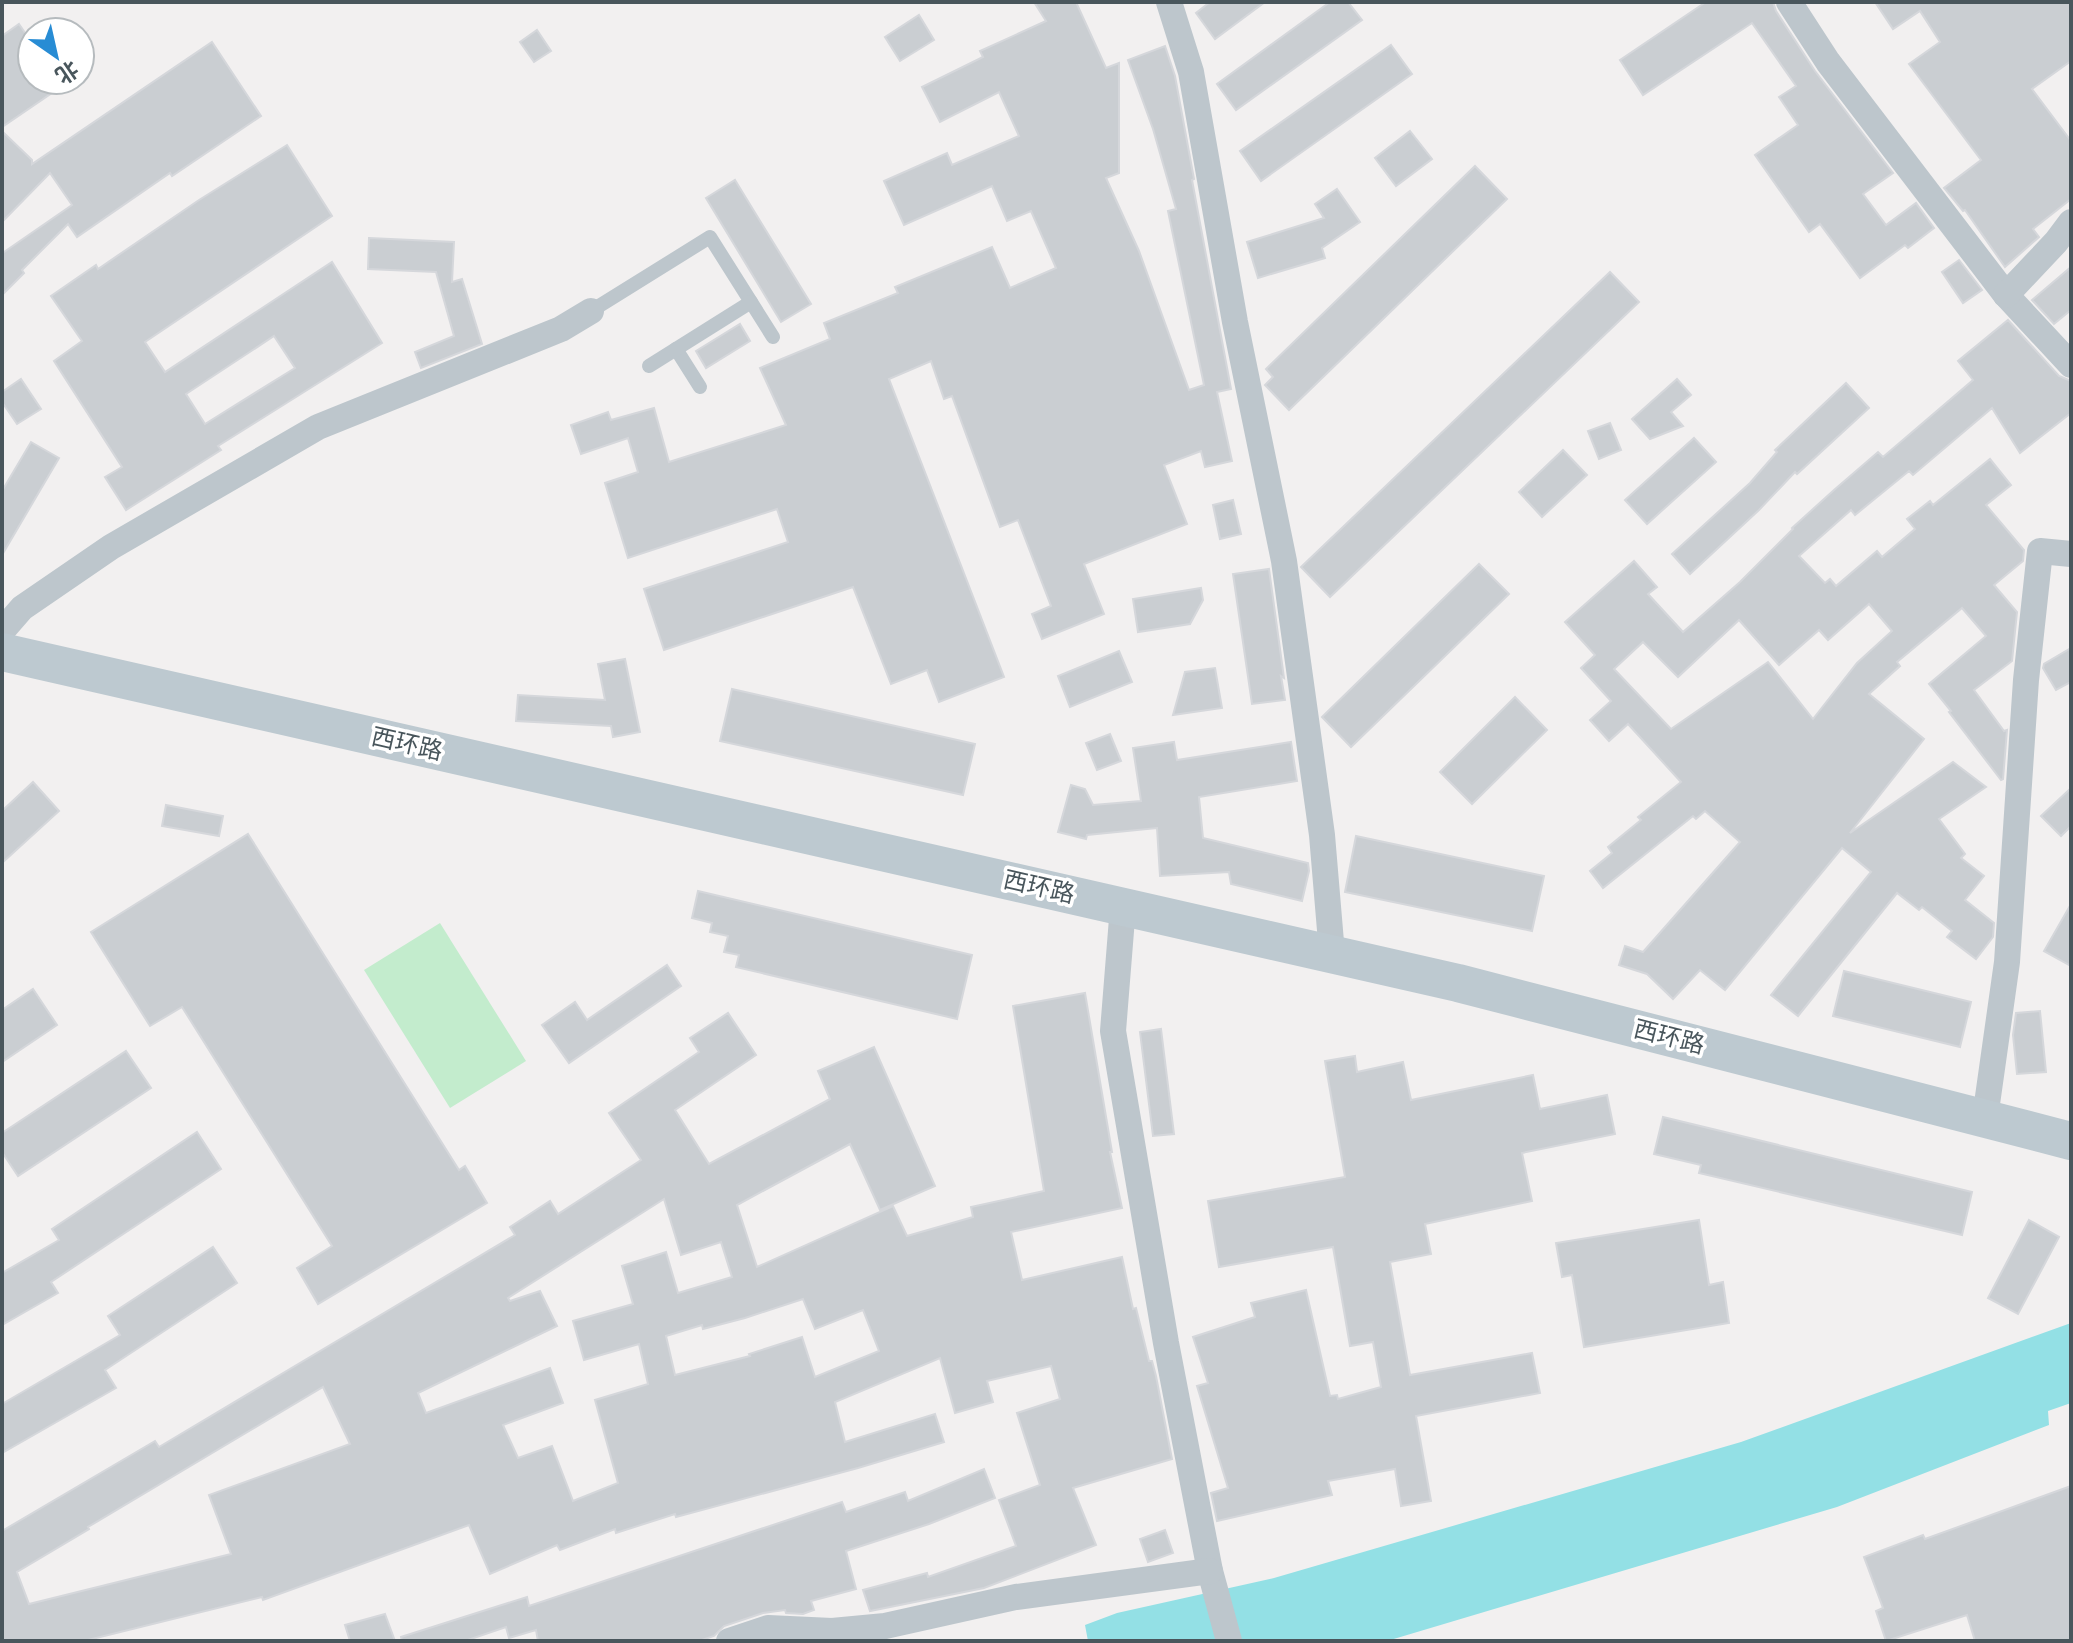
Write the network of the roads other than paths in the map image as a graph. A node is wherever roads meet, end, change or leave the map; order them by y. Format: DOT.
graph roads {
  1 [pos="1169,2"];
  2 [pos="1789,2"];
  3 [pos="2071,222"];
  4 [pos="2006,295"];
  5 [pos="751,302"];
  6 [pos="591,311"];
  7 [pos="773,337"];
  8 [pos="676,349"];
  9 [pos="2071,365"];
  10 [pos="649,366"];
  11 [pos="700,387"];
  12 [pos="2071,554"];
  13 [pos="2,631"];
  14 [pos="2,652"];
  15 [pos="1123,906"];
  16 [pos="1332,954"];
  17 [pos="1986,1112"];
  18 [pos="2071,1126"];
  19 [pos="2071,1141"];
  20 [pos="1210,1571"];
  21 [pos="729,1641"];
  22 [pos="1229,1641"];
  1 -- 16 [label="street"];
  2 -- 4 [label="street"];
  3 -- 4 [label="street"];
  4 -- 9 [label="street"];
  5 -- 6 [label="lane"];
  5 -- 7 [label="lane"];
  5 -- 8 [label="lane"];
  6 -- 13 [label="street"];
  8 -- 10 [label="lane"];
  8 -- 11 [label="lane"];
  12 -- 17 [label="street"];
  14 -- 15 [label="street, 西环路"];
  15 -- 16 [label="street, 西环路"];
  15 -- 20 [label="street"];
  16 -- 17 [label="street, 西环路"];
  17 -- 18 [label="street, 西环路"];
  17 -- 19 [label="street, 西环路"];
  20 -- 21 [label="street"];
  20 -- 22 [label="street"];
}
